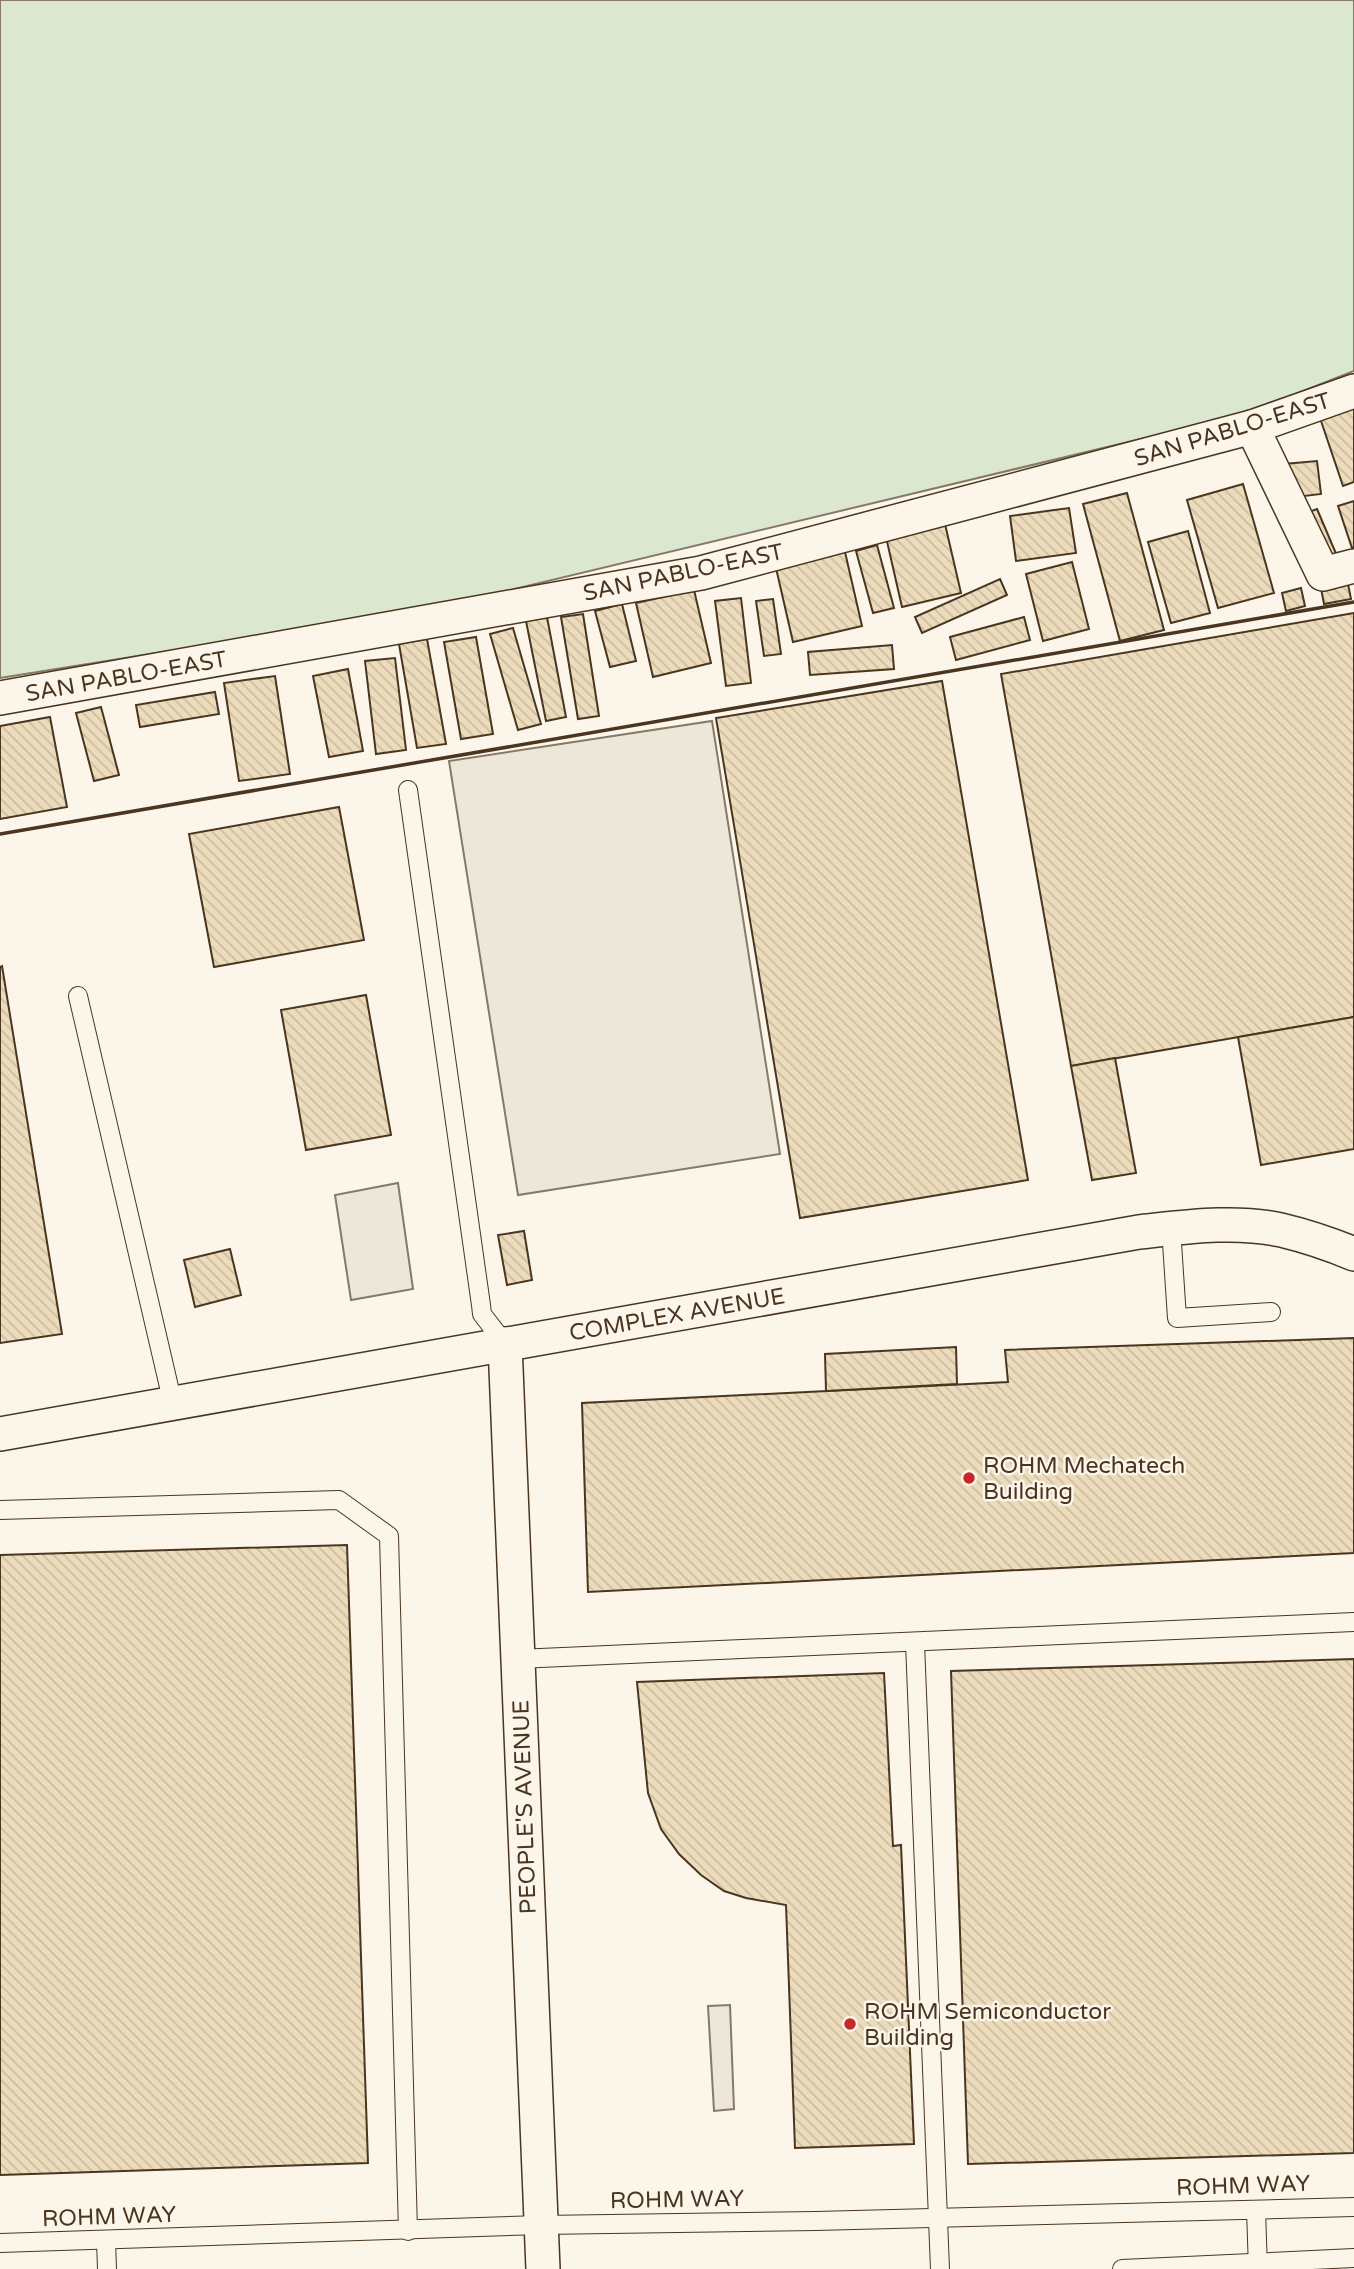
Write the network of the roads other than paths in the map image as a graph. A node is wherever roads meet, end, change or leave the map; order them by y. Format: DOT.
graph roads {
  1 [pos="1354,391"];
  2 [pos="1252,427"];
  3 [pos="1354,566"];
  4 [pos="0,698"];
  5 [pos="408,790"];
  6 [pos="78,996"];
  7 [pos="1171,1228"];
  8 [pos="1354,1254"];
  9 [pos="1272,1312"];
  10 [pos="505,1344"];
  11 [pos="173,1404"];
  12 [pos="0,1434"];
  13 [pos="0,1510"];
  14 [pos="1354,1622"];
  15 [pos="915,1643"];
  16 [pos="518,1659"];
  17 [pos="1354,2207"];
  18 [pos="1256,2210"];
  19 [pos="938,2218"];
  20 [pos="541,2225"];
  21 [pos="408,2231"];
  22 [pos="106,2240"];
  23 [pos="0,2244"];
  24 [pos="1354,2258"];
  25 [pos="1258,2266"];
  26 [pos="107,2269"];
  27 [pos="543,2269"];
  28 [pos="940,2269"];
  29 [pos="1122,2269"];
  1 -- 2 [label="street, SAN PABLO-EAST"];
  2 -- 3 [label="street"];
  2 -- 4 [label="street, SAN PABLO-EAST"];
  5 -- 10 [label="lane"];
  6 -- 11 [label="lane"];
  7 -- 8 [label="street, COMPLEX AVENUE"];
  7 -- 9 [label="lane"];
  7 -- 10 [label="street, COMPLEX AVENUE"];
  10 -- 11 [label="street, COMPLEX AVENUE"];
  10 -- 16 [label="street, PEOPLE'S AVENUE"];
  11 -- 12 [label="street, COMPLEX AVENUE"];
  13 -- 21 [label="lane"];
  14 -- 15 [label="lane"];
  15 -- 16 [label="lane"];
  15 -- 19 [label="lane"];
  16 -- 20 [label="street, PEOPLE'S AVENUE"];
  17 -- 18 [label="lane, ROHM WAY"];
  18 -- 19 [label="lane, ROHM WAY"];
  18 -- 25 [label="lane"];
  19 -- 20 [label="lane, ROHM WAY"];
  19 -- 28 [label="lane"];
  20 -- 21 [label="lane, ROHM WAY"];
  20 -- 27 [label="street, PEOPLE'S AVENUE"];
  21 -- 22 [label="lane, ROHM WAY"];
  22 -- 23 [label="lane, ROHM WAY"];
  22 -- 26 [label="lane"];
  24 -- 25 [label="lane"];
  25 -- 29 [label="lane"];
}
